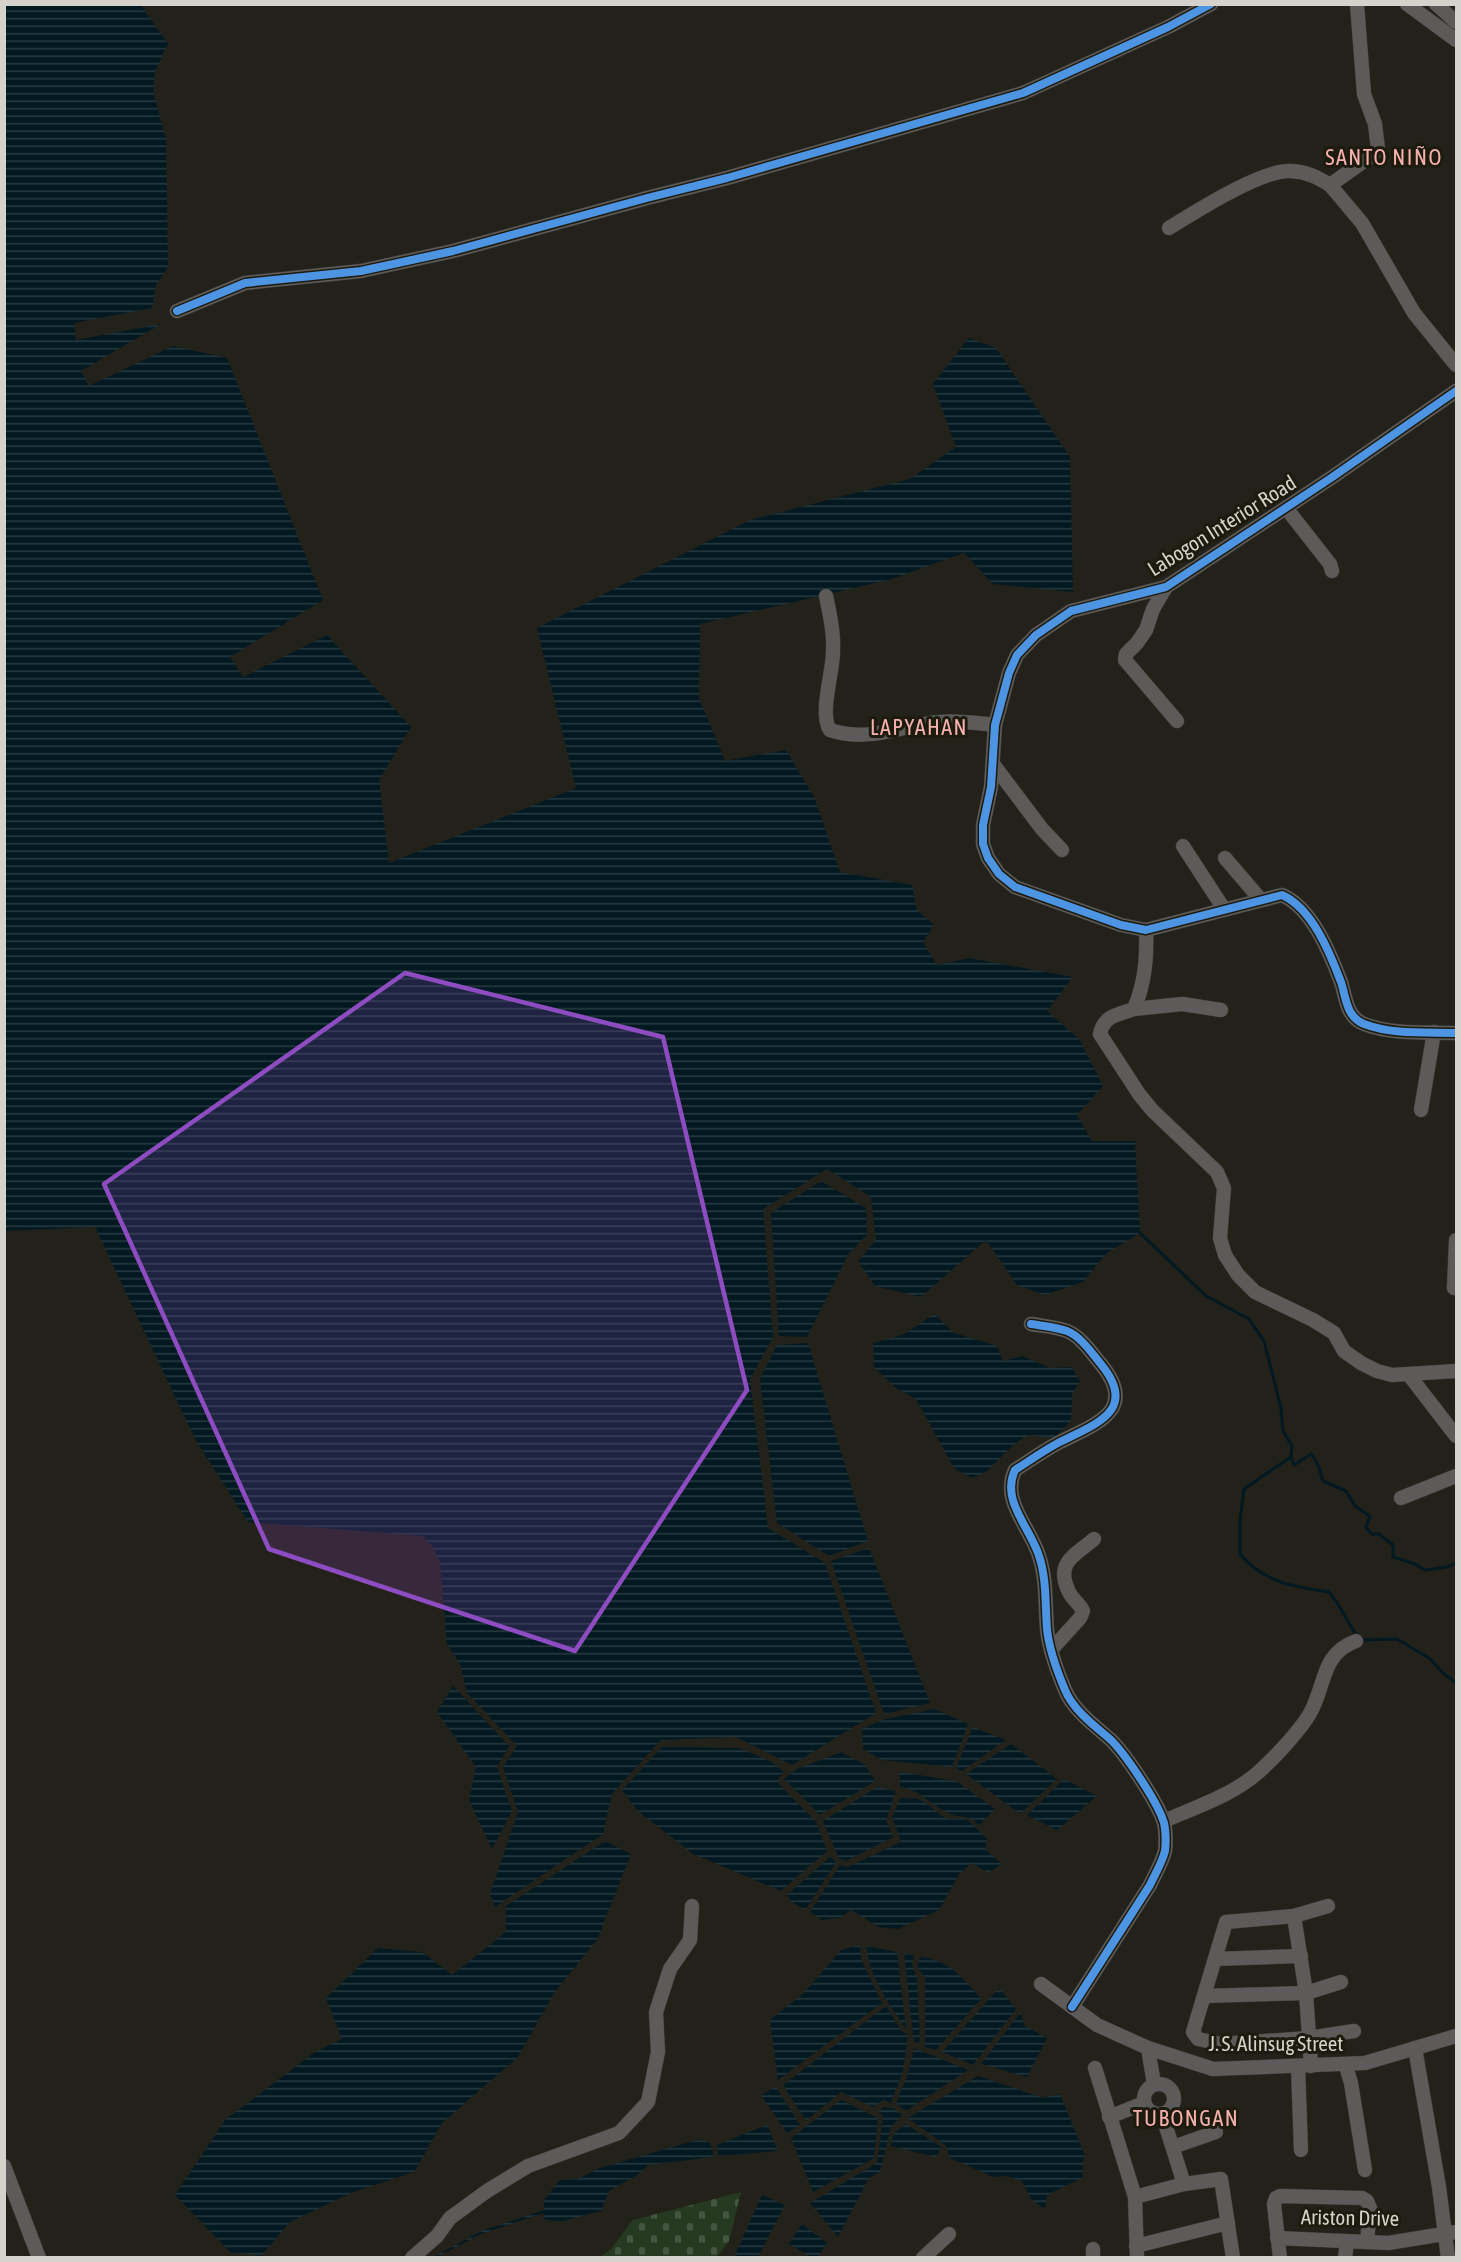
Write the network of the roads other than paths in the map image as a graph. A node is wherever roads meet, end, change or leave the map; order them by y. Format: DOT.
graph roads {
  1 [pos="1211,4"];
  2 [pos="1357,4"];
  3 [pos="1407,4"];
  4 [pos="1436,4"];
  5 [pos="1456,22"];
  6 [pos="1456,40"];
  7 [pos="1330,185"];
  8 [pos="1170,228"];
  9 [pos="177,311"];
  10 [pos="1456,365"];
  11 [pos="1456,391"];
  12 [pos="1286,508"];
  13 [pos="1332,571"];
  14 [pos="1166,587"];
  15 [pos="826,596"];
  16 [pos="1177,722"];
  17 [pos="996,725"];
  18 [pos="993,764"];
  19 [pos="1184,846"];
  20 [pos="1062,850"];
  21 [pos="1225,858"];
  22 [pos="1261,900"];
  23 [pos="1224,909"];
  24 [pos="1146,930"];
  25 [pos="1134,1009"];
  26 [pos="1221,1010"];
  27 [pos="1434,1032"];
  28 [pos="1456,1033"];
  29 [pos="1421,1110"];
  30 [pos="1456,1240"];
  31 [pos="1454,1288"];
  32 [pos="1031,1324"];
  33 [pos="1456,1371"];
  34 [pos="1408,1375"];
  35 [pos="1456,1436"];
  36 [pos="1456,1476"];
  37 [pos="1401,1498"];
  38 [pos="1094,1539"];
  39 [pos="1356,1641"];
  40 [pos="1051,1650"];
  41 [pos="1164,1821"];
  42 [pos="692,1906"];
  43 [pos="1328,1906"];
  44 [pos="1294,1916"];
  45 [pos="1301,1956"];
  46 [pos="1215,1959"];
  47 [pos="1341,1982"];
  48 [pos="1041,1984"];
  49 [pos="1306,1993"];
  50 [pos="1204,1996"];
  51 [pos="1072,2007"];
  52 [pos="1354,2031"];
  53 [pos="1456,2036"];
  54 [pos="1309,2037"];
  55 [pos="1148,2048"];
  56 [pos="1415,2048"];
  57 [pos="1305,2066"];
  58 [pos="1346,2066"];
  59 [pos="1095,2068"];
  60 [pos="1154,2084"];
  61 [pos="1144,2103"];
  62 [pos="1162,2114"];
  63 [pos="1109,2118"];
  64 [pos="1216,2132"];
  65 [pos="1173,2147"];
  66 [pos="1301,2150"];
  67 [pos="4,2166"];
  68 [pos="1365,2170"];
  69 [pos="1184,2184"];
  70 [pos="1135,2197"];
  71 [pos="1228,2223"];
  72 [pos="1451,2233"];
  73 [pos="949,2234"];
  74 [pos="1278,2238"];
  75 [pos="1347,2242"];
  76 [pos="1367,2242"];
  77 [pos="1136,2252"];
  78 [pos="39,2258"];
  79 [pos="412,2258"];
  80 [pos="923,2258"];
  81 [pos="1233,2258"];
  82 [pos="1280,2258"];
  83 [pos="1345,2258"];
  84 [pos="1448,2258"];
  1 -- 9 [label="street"];
  2 -- 7 [label="street"];
  3 -- 6 [label="street"];
  4 -- 5 [label="street"];
  7 -- 8 [label="street"];
  7 -- 10 [label="street"];
  11 -- 12 [label="street, Labogon Interior Road"];
  12 -- 13 [label="street"];
  12 -- 14 [label="street, Labogon Interior Road"];
  14 -- 16 [label="street"];
  14 -- 17 [label="street, Labogon Interior Road"];
  15 -- 17 [label="street"];
  17 -- 18 [label="street, Labogon Interior Road"];
  18 -- 20 [label="street"];
  18 -- 24 [label="street, Labogon Interior Road"];
  19 -- 23 [label="street"];
  21 -- 22 [label="street"];
  22 -- 23 [label="street, Labogon Interior Road"];
  22 -- 27 [label="street, Labogon Interior Road"];
  23 -- 24 [label="street, Labogon Interior Road"];
  24 -- 25 [label="street"];
  25 -- 26 [label="street"];
  25 -- 34 [label="street"];
  27 -- 28 [label="street, Labogon Interior Road"];
  27 -- 29 [label="street"];
  30 -- 31 [label="street"];
  32 -- 40 [label="street"];
  33 -- 34 [label="street"];
  34 -- 35 [label="street"];
  36 -- 37 [label="street"];
  38 -- 40 [label="street"];
  39 -- 41 [label="street"];
  40 -- 41 [label="street"];
  41 -- 51 [label="street"];
  42 -- 79 [label="street"];
  43 -- 44 [label="street"];
  44 -- 45 [label="street"];
  44 -- 46 [label="street"];
  45 -- 46 [label="street"];
  45 -- 49 [label="street"];
  46 -- 50 [label="street"];
  47 -- 49 [label="street"];
  48 -- 51 [label="street, J. S. Alinsug Street"];
  49 -- 50 [label="street"];
  49 -- 54 [label="street"];
  50 -- 54 [label="street"];
  51 -- 55 [label="street, J. S. Alinsug Street"];
  52 -- 54 [label="street"];
  53 -- 56 [label="street, J. S. Alinsug Street"];
  54 -- 57 [label="street"];
  55 -- 57 [label="street, J. S. Alinsug Street"];
  55 -- 60 [label="street"];
  56 -- 58 [label="street, J. S. Alinsug Street"];
  56 -- 72 [label="street"];
  57 -- 58 [label="street, J. S. Alinsug Street"];
  57 -- 66 [label="street"];
  58 -- 68 [label="street"];
  59 -- 63 [label="street"];
  60 -- 61 [label="street"];
  60 -- 62 [label="street"];
  61 -- 62 [label="street"];
  61 -- 63 [label="street"];
  62 -- 65 [label="street"];
  63 -- 70 [label="street"];
  64 -- 65 [label="street"];
  65 -- 69 [label="street"];
  67 -- 78 [label="street"];
  69 -- 70 [label="street"];
  69 -- 71 [label="street"];
  70 -- 77 [label="street"];
  71 -- 77 [label="street"];
  71 -- 81 [label="street"];
  72 -- 76 [label="street, Ariston Drive"];
  72 -- 84 [label="street"];
  73 -- 80 [label="street"];
  74 -- 75 [label="street, Ariston Drive"];
  74 -- 76 [label="street"];
  74 -- 82 [label="street"];
  75 -- 76 [label="street, Ariston Drive"];
  75 -- 83 [label="street"];
}
